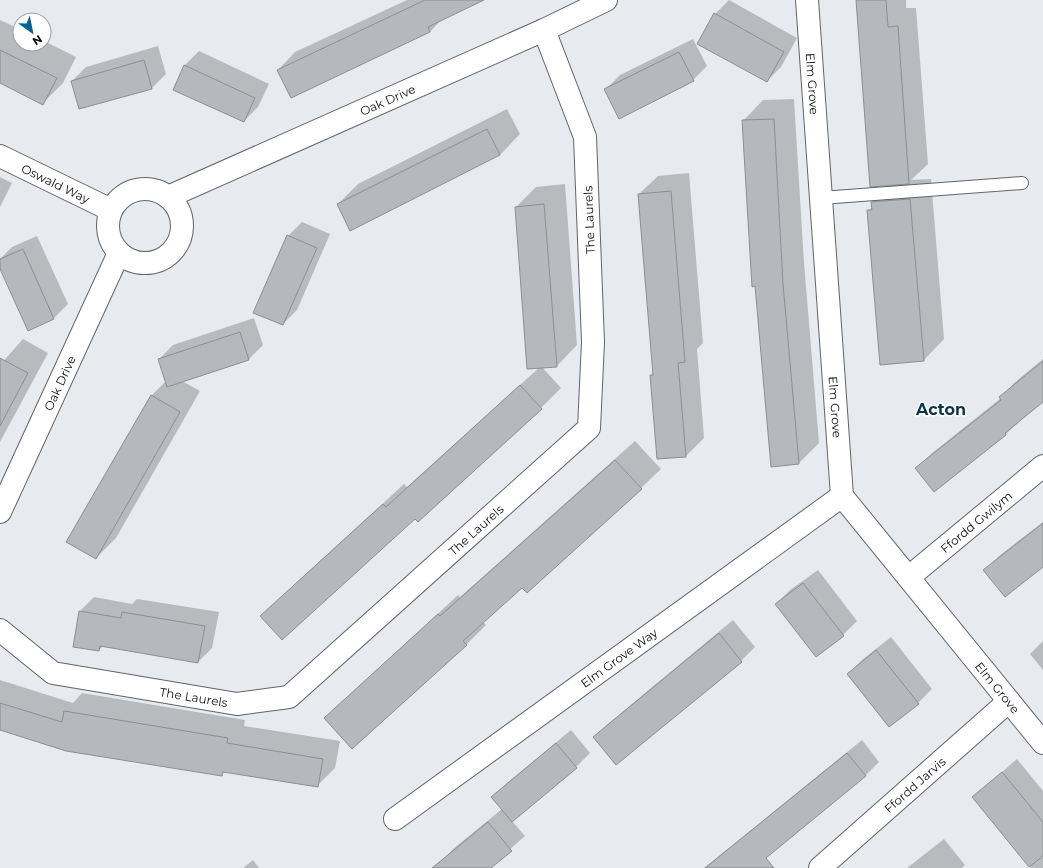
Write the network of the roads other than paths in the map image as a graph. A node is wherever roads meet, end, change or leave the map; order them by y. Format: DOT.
graph roads {
  1 [pos="606,0"];
  2 [pos="807,0"];
  3 [pos="544,30"];
  4 [pos="0,156"];
  5 [pos="1022,183"];
  6 [pos="168,197"];
  7 [pos="821,198"];
  8 [pos="111,210"];
  9 [pos="119,253"];
  10 [pos="1043,466"];
  11 [pos="842,496"];
  12 [pos="0,512"];
  13 [pos="909,578"];
  14 [pos="0,630"];
  15 [pos="1009,701"];
  16 [pos="1043,743"];
  17 [pos="395,819"];
  18 [pos="820,868"];
  1 -- 3 [label="street, Oak Drive"];
  2 -- 7 [label="street, Elm Grove"];
  3 -- 6 [label="street, Oak Drive"];
  3 -- 14 [label="street, The Laurels"];
  4 -- 8 [label="street, Oswald Way"];
  5 -- 7 [label="lane"];
  6 -- 8 [label="street"];
  6 -- 9 [label="street"];
  7 -- 11 [label="street, Elm Grove"];
  8 -- 9 [label="street"];
  9 -- 12 [label="street, Oak Drive"];
  10 -- 13 [label="street, Ffordd Gwilym"];
  11 -- 13 [label="street, Elm Grove"];
  11 -- 17 [label="street, Elm Grove Way"];
  13 -- 15 [label="street, Elm Grove"];
  15 -- 16 [label="street, Elm Grove"];
  15 -- 18 [label="street, Ffordd Jarvis"];
}
